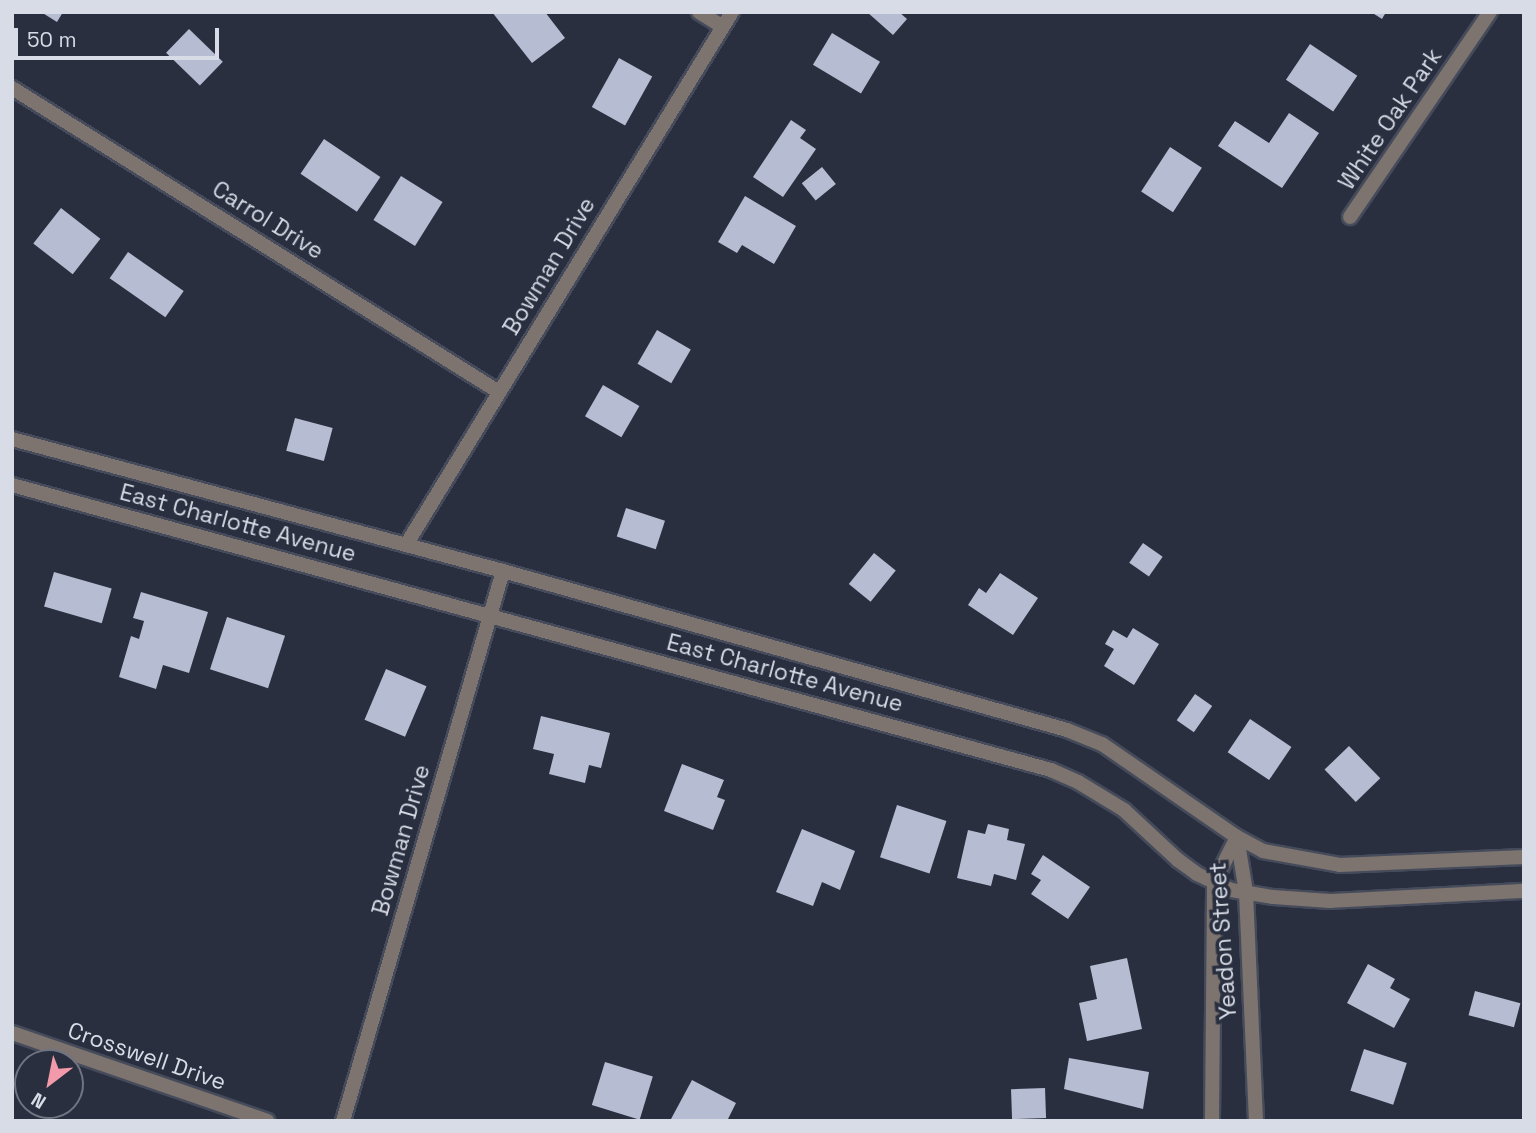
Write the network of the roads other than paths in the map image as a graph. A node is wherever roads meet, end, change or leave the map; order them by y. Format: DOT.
graph roads {
  1 [pos="699,12"];
  2 [pos="732,12"];
  3 [pos="1490,12"];
  4 [pos="723,27"];
  5 [pos="12,88"];
  6 [pos="1350,217"];
  7 [pos="499,392"];
  8 [pos="12,439"];
  9 [pos="12,485"];
  10 [pos="406,545"];
  11 [pos="503,571"];
  12 [pos="490,615"];
  13 [pos="1237,837"];
  14 [pos="1524,857"];
  15 [pos="1214,883"];
  16 [pos="1524,891"];
  17 [pos="1246,892"];
  18 [pos="12,1033"];
  19 [pos="267,1121"];
  20 [pos="342,1121"];
  21 [pos="1212,1121"];
  22 [pos="1256,1121"];
  1 -- 4 [label="street"];
  2 -- 4 [label="street, Bowman Drive"];
  3 -- 6 [label="street, White Oak Park"];
  4 -- 7 [label="street, Bowman Drive"];
  5 -- 7 [label="street, Carrol Drive"];
  7 -- 10 [label="street, Bowman Drive"];
  8 -- 10 [label="street, East Charlotte Avenue"];
  9 -- 12 [label="street, East Charlotte Avenue"];
  10 -- 11 [label="street, East Charlotte Avenue"];
  11 -- 12 [label="street, Bowman Drive"];
  11 -- 13 [label="street, East Charlotte Avenue"];
  12 -- 15 [label="street, East Charlotte Avenue"];
  12 -- 20 [label="street, Bowman Drive"];
  13 -- 14 [label="street, East Charlotte Avenue"];
  13 -- 15 [label="street, Yeadon Street"];
  13 -- 17 [label="street, Yeadon Street"];
  15 -- 17 [label="street, East Charlotte Avenue"];
  15 -- 21 [label="street, Yeadon Street"];
  16 -- 17 [label="street, East Charlotte Avenue"];
  17 -- 22 [label="street, Yeadon Street"];
  18 -- 19 [label="street, Crosswell Drive"];
}
